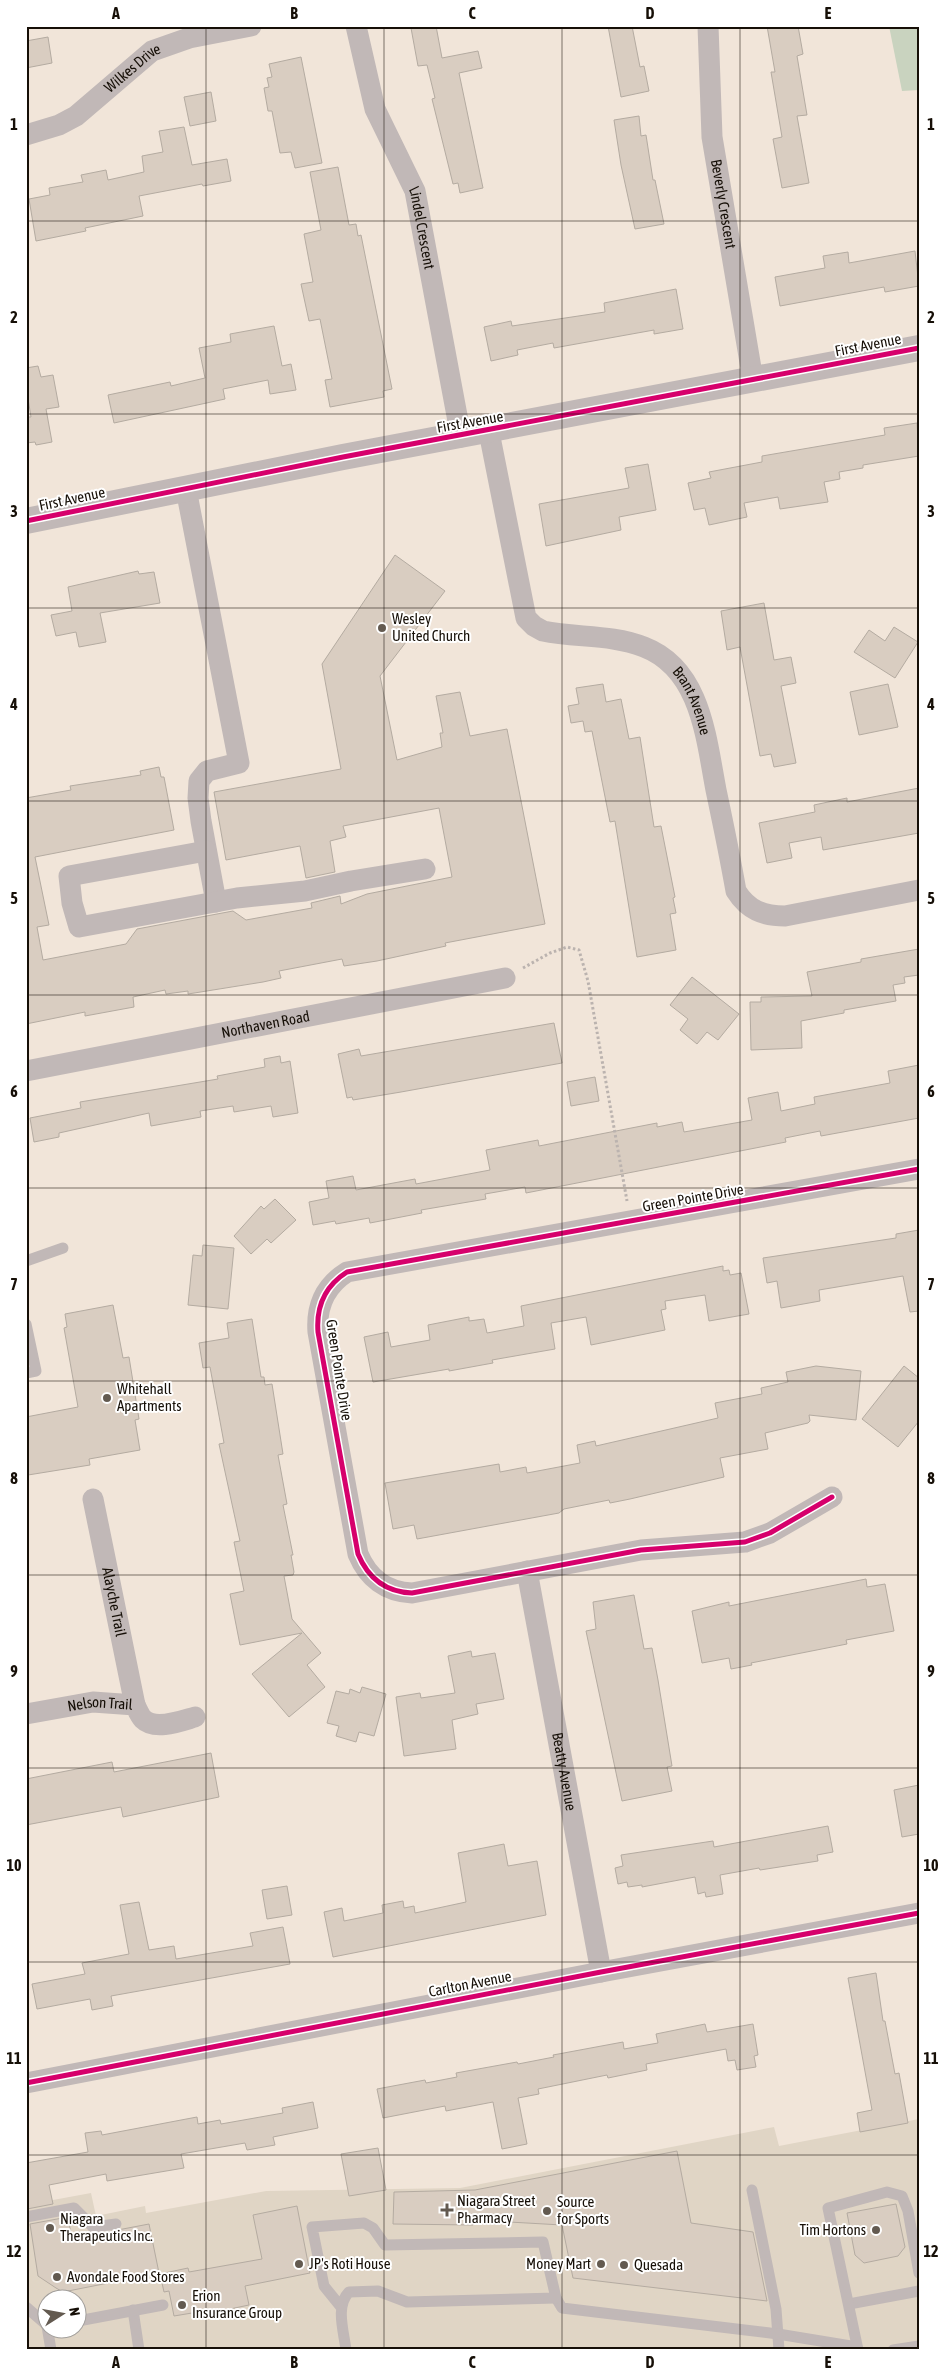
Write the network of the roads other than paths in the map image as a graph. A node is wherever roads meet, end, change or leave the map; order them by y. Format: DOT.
graph roads {
  1 [pos="251,26"];
  2 [pos="356,26"];
  3 [pos="708,26"];
  4 [pos="26,135"];
  5 [pos="919,348"];
  6 [pos="753,380"];
  7 [pos="489,432"];
  8 [pos="461,437"];
  9 [pos="186,489"];
  10 [pos="26,521"];
  11 [pos="206,851"];
  12 [pos="425,869"];
  13 [pos="919,890"];
  14 [pos="216,902"];
  15 [pos="505,978"];
  16 [pos="26,1071"];
  17 [pos="919,1168"];
  18 [pos="63,1248"];
  19 [pos="26,1261"];
  20 [pos="26,1324"];
  21 [pos="26,1373"];
  22 [pos="832,1497"];
  23 [pos="93,1499"];
  24 [pos="527,1571"];
  25 [pos="135,1704"];
  26 [pos="26,1714"];
  27 [pos="195,1717"];
  28 [pos="919,1913"];
  29 [pos="601,1972"];
  30 [pos="26,2083"];
  31 [pos="752,2190"];
  32 [pos="913,2210"];
  33 [pos="26,2217"];
  34 [pos="116,2224"];
  35 [pos="919,2273"];
  36 [pos="919,2291"];
  37 [pos="556,2298"];
  38 [pos="848,2299"];
  39 [pos="163,2305"];
  40 [pos="26,2307"];
  41 [pos="341,2307"];
  42 [pos="132,2310"];
  43 [pos="38,2318"];
  44 [pos="88,2319"];
  45 [pos="778,2334"];
  46 [pos="919,2346"];
  47 [pos="857,2349"];
  48 [pos="139,2350"];
  49 [pos="346,2350"];
  50 [pos="779,2350"];
  51 [pos="893,2350"];
  1 -- 4 [label="street, Wilkes Drive"];
  2 -- 8 [label="street, Lindel Crescent"];
  3 -- 6 [label="street, Beverly Crescent"];
  5 -- 6 [label="street, First Avenue"];
  6 -- 7 [label="street, First Avenue"];
  7 -- 8 [label="street, First Avenue"];
  7 -- 13 [label="street, Brant Avenue"];
  8 -- 9 [label="street, First Avenue"];
  9 -- 10 [label="street, First Avenue"];
  9 -- 11 [label="street"];
  11 -- 14 [label="street"];
  11 -- 14 [label="street"];
  12 -- 14 [label="street"];
  15 -- 16 [label="street, Northaven Road"];
  17 -- 24 [label="street, Green Pointe Drive"];
  18 -- 19 [label="lane"];
  20 -- 21 [label="lane"];
  22 -- 24 [label="street, Green Pointe Drive"];
  23 -- 25 [label="street, Alayche Trail"];
  24 -- 29 [label="street, Beatty Avenue"];
  25 -- 26 [label="street, Nelson Trail"];
  25 -- 27 [label="street, Nelson Trail"];
  28 -- 29 [label="street, Carlton Avenue"];
  29 -- 30 [label="street, Carlton Avenue"];
  31 -- 45 [label="lane"];
  32 -- 35 [label="lane"];
  32 -- 38 [label="lane"];
  33 -- 34 [label="lane"];
  36 -- 38 [label="lane"];
  37 -- 41 [label="lane"];
  37 -- 41 [label="lane"];
  37 -- 45 [label="lane"];
  38 -- 47 [label="lane"];
  39 -- 42 [label="lane"];
  40 -- 43 [label="lane"];
  41 -- 49 [label="lane"];
  42 -- 44 [label="lane"];
  42 -- 48 [label="lane"];
  45 -- 47 [label="lane"];
  45 -- 50 [label="lane"];
  46 -- 51 [label="lane"];
}
